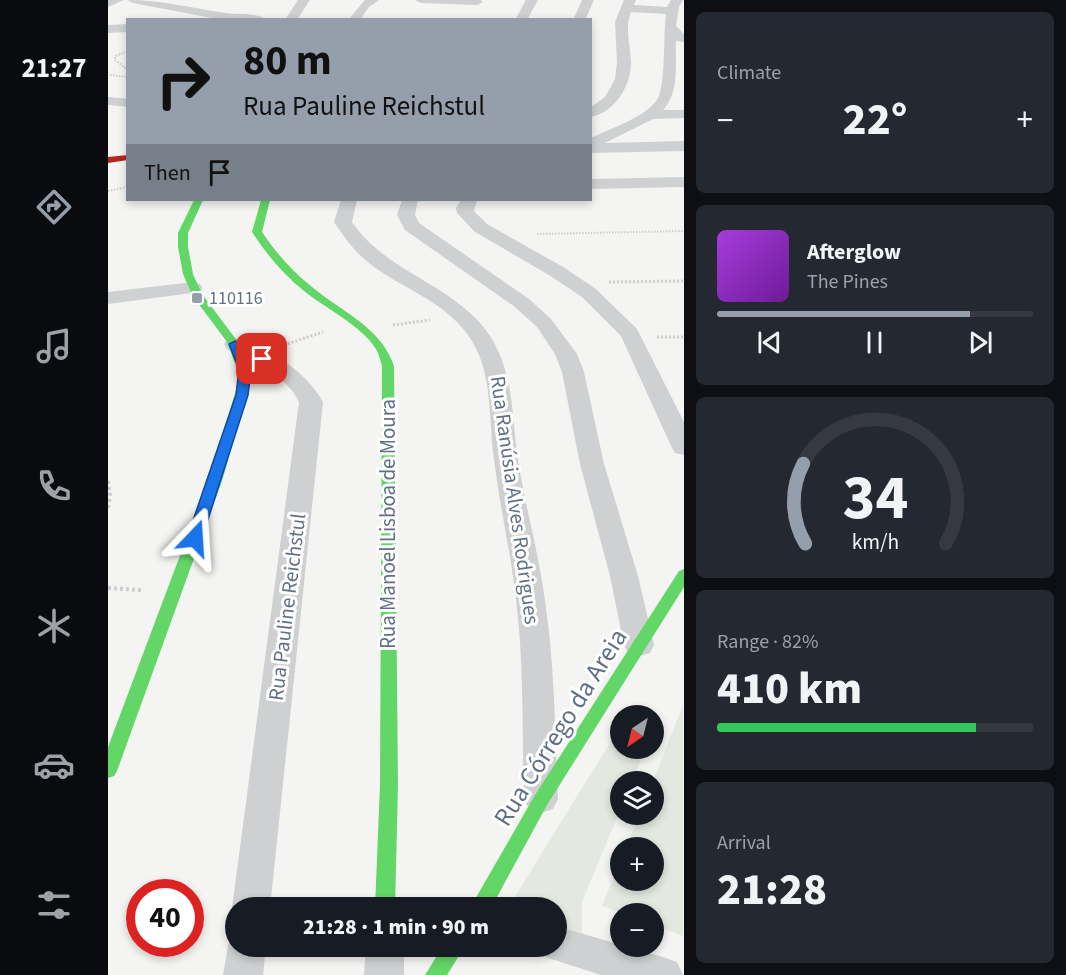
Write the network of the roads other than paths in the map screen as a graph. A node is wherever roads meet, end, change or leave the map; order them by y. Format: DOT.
graph roads {
  1 [pos="118,0"];
  2 [pos="133,0"];
  3 [pos="304,0"];
  4 [pos="373,0"];
  5 [pos="532,0"];
  6 [pos="588,0"];
  7 [pos="449,1"];
  8 [pos="477,1"];
  9 [pos="420,3"];
  10 [pos="108,4"];
  11 [pos="629,4"];
  12 [pos="674,6"];
  13 [pos="254,15"];
  14 [pos="292,18"];
  15 [pos="355,18"];
  16 [pos="474,18"];
  17 [pos="522,18"];
  18 [pos="580,18"];
  19 [pos="670,27"];
  20 [pos="126,28"];
  21 [pos="108,29"];
  22 [pos="684,41"];
  23 [pos="676,55"];
  24 [pos="668,85"];
  25 [pos="684,85"];
  26 [pos="592,98"];
  27 [pos="609,101"];
  28 [pos="592,112"];
  29 [pos="684,114"];
  30 [pos="650,115"];
  31 [pos="592,144"];
  32 [pos="684,146"];
  33 [pos="592,148"];
  34 [pos="126,157"];
  35 [pos="108,160"];
  36 [pos="684,182"];
  37 [pos="592,184"];
  38 [pos="197,201"];
  39 [pos="264,201"];
  40 [pos="349,201"];
  41 [pos="410,201"];
  42 [pos="468,201"];
  43 [pos="193,288"];
  44 [pos="108,298"];
  45 [pos="235,344"];
  46 [pos="674,405"];
  47 [pos="684,448"];
  48 [pos="684,574"];
  49 [pos="639,645"];
  50 [pos="108,771"];
  51 [pos="542,800"];
  52 [pos="252,897"];
  53 [pos="386,897"];
  54 [pos="486,897"];
  55 [pos="567,947"];
  56 [pos="245,957"];
  57 [pos="385,957"];
  58 [pos="447,957"];
  59 [pos="243,975"];
  60 [pos="384,975"];
  61 [pos="435,975"];
  62 [pos="663,975"];
  1 -- 10 [label="street"];
  2 -- 13 [label="street"];
  3 -- 14 [label="street"];
  4 -- 15 [label="street"];
  5 -- 17 [label="street"];
  6 -- 18 [label="street"];
  7 -- 8 [label="street"];
  7 -- 9 [label="street"];
  8 -- 16 [label="street"];
  11 -- 12 [label="street"];
  11 -- 27 [label="street"];
  12 -- 19 [label="street"];
  19 -- 22 [label="street"];
  19 -- 23 [label="street"];
  20 -- 21 [label="street"];
  23 -- 24 [label="street"];
  24 -- 25 [label="street"];
  24 -- 30 [label="street"];
  26 -- 27 [label="street"];
  27 -- 28 [label="street"];
  29 -- 30 [label="street"];
  30 -- 31 [label="street"];
  32 -- 33 [label="street"];
  34 -- 35 [label="street"];
  36 -- 37 [label="street"];
  38 -- 43 [label="street"];
  39 -- 53 [label="street, Rua Manoel Lisboa de Moura"];
  40 -- 51 [label="street, Rua Ranúsia Alves Rodrigues"];
  41 -- 49 [label="street"];
  42 -- 46 [label="street"];
  43 -- 44 [label="street"];
  43 -- 45 [label="street"];
  45 -- 50 [label="street"];
  45 -- 52 [label="street, Rua Pauline Reichstul"];
  46 -- 47 [label="street"];
  48 -- 49 [label="street, Rua Córrego da Areia"];
  49 -- 51 [label="street, Rua Córrego da Areia"];
  51 -- 54 [label="street, Rua Córrego da Areia"];
  55 -- 62 [label="street"];
  56 -- 59 [label="street"];
  57 -- 60 [label="street"];
  58 -- 61 [label="street"];
}
